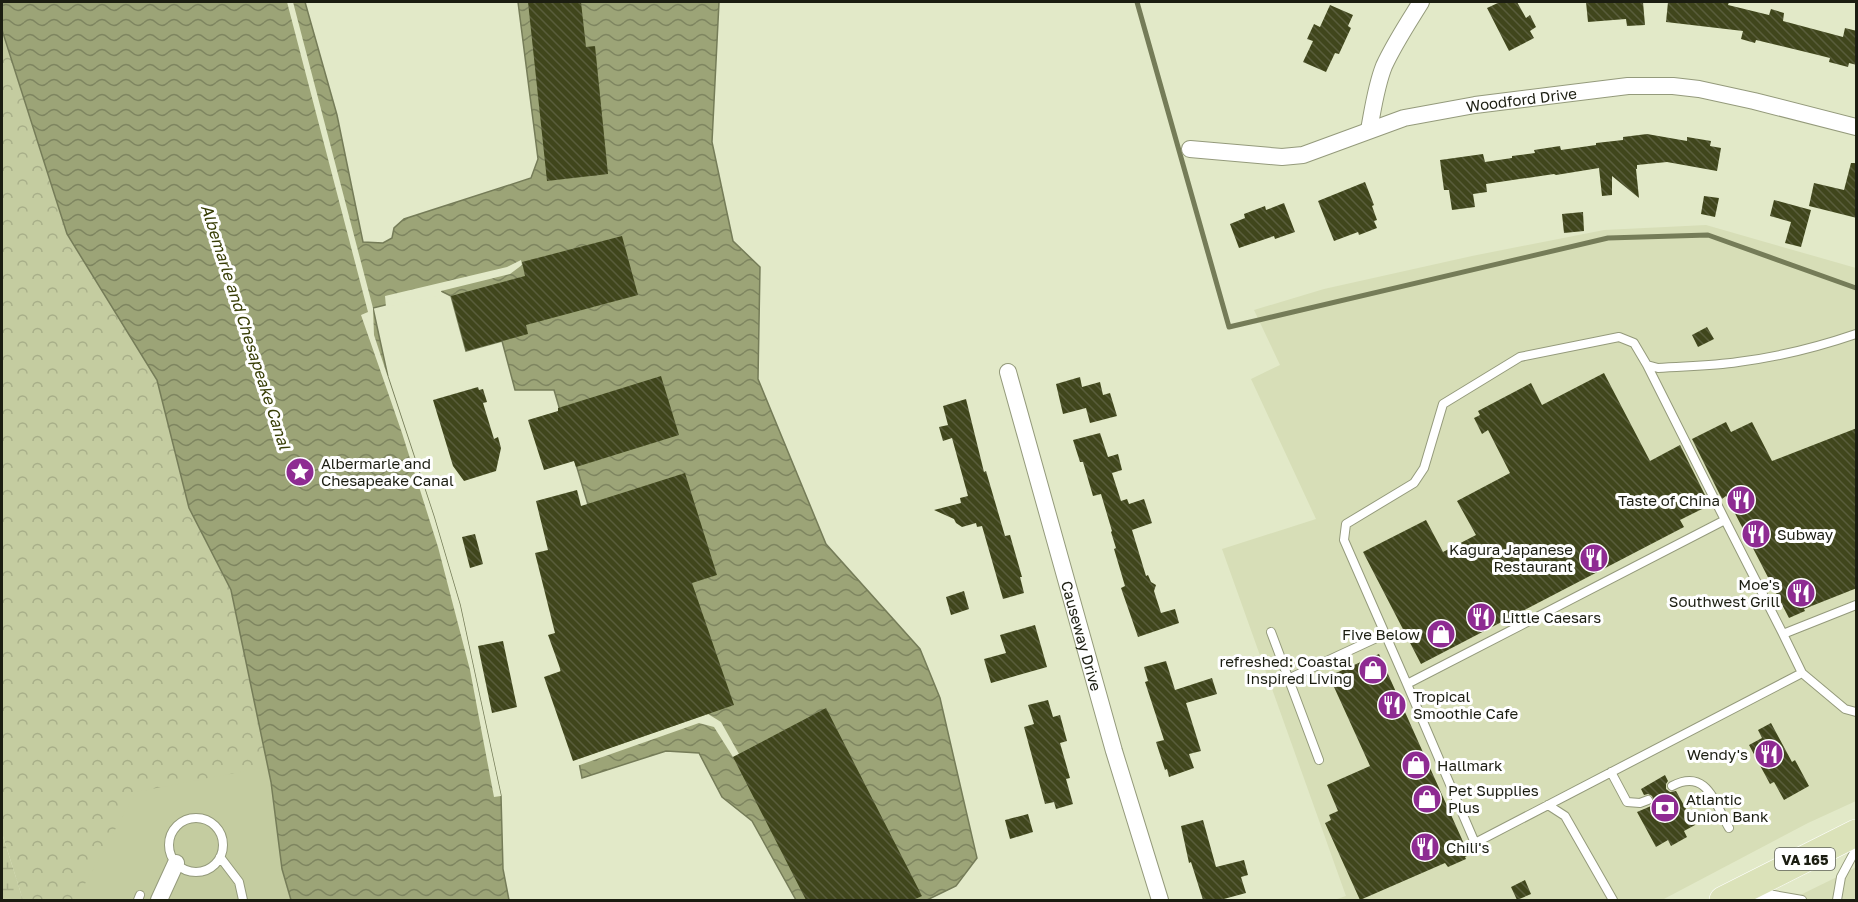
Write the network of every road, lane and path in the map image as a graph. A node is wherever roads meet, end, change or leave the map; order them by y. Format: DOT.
graph roads {
  1 [pos="1421,2"];
  2 [pos="1857,128"];
  3 [pos="1368,130"];
  4 [pos="1190,149"];
  5 [pos="1857,334"];
  6 [pos="1647,364"];
  7 [pos="1008,372"];
  8 [pos="1725,520"];
  9 [pos="1857,604"];
  10 [pos="1271,632"];
  11 [pos="1385,634"];
  12 [pos="1783,634"];
  13 [pos="1803,674"];
  14 [pos="1288,679"];
  15 [pos="1407,684"];
  16 [pos="1857,712"];
  17 [pos="1319,760"];
  18 [pos="1611,772"];
  19 [pos="1672,786"];
  20 [pos="1648,800"];
  21 [pos="1548,805"];
  22 [pos="1729,828"];
  23 [pos="1857,833"];
  24 [pos="1857,849"];
  25 [pos="220,857"];
  26 [pos="176,863"];
  27 [pos="159,900"];
  28 [pos="243,900"];
  29 [pos="1160,900"];
  30 [pos="1613,900"];
  31 [pos="1724,900"];
  32 [pos="1802,900"];
  33 [pos="1837,900"];
  1 -- 3 [label="street"];
  2 -- 3 [label="street, Woodford Drive"];
  3 -- 4 [label="street, Woodford Drive"];
  5 -- 6 [label="lane"];
  6 -- 8 [label="lane"];
  6 -- 11 [label="lane"];
  7 -- 29 [label="street, Causeway Drive"];
  8 -- 12 [label="lane"];
  8 -- 15 [label="lane"];
  9 -- 12 [label="lane"];
  10 -- 14 [label="lane"];
  11 -- 14 [label="lane"];
  11 -- 15 [label="lane"];
  12 -- 13 [label="lane"];
  13 -- 16 [label="lane"];
  13 -- 18 [label="lane"];
  14 -- 17 [label="lane"];
  15 -- 21 [label="lane"];
  18 -- 20 [label="lane"];
  18 -- 21 [label="lane"];
  19 -- 22 [label="lane"];
  21 -- 30 [label="lane"];
  23 -- 31 [label="main road, VA 165"];
  24 -- 33 [label="lane"];
  25 -- 26 [label="lane"];
  25 -- 26 [label="lane"];
  25 -- 28 [label="lane"];
  26 -- 27 [label="street"];
  31 -- 32 [label="lane"];
}
